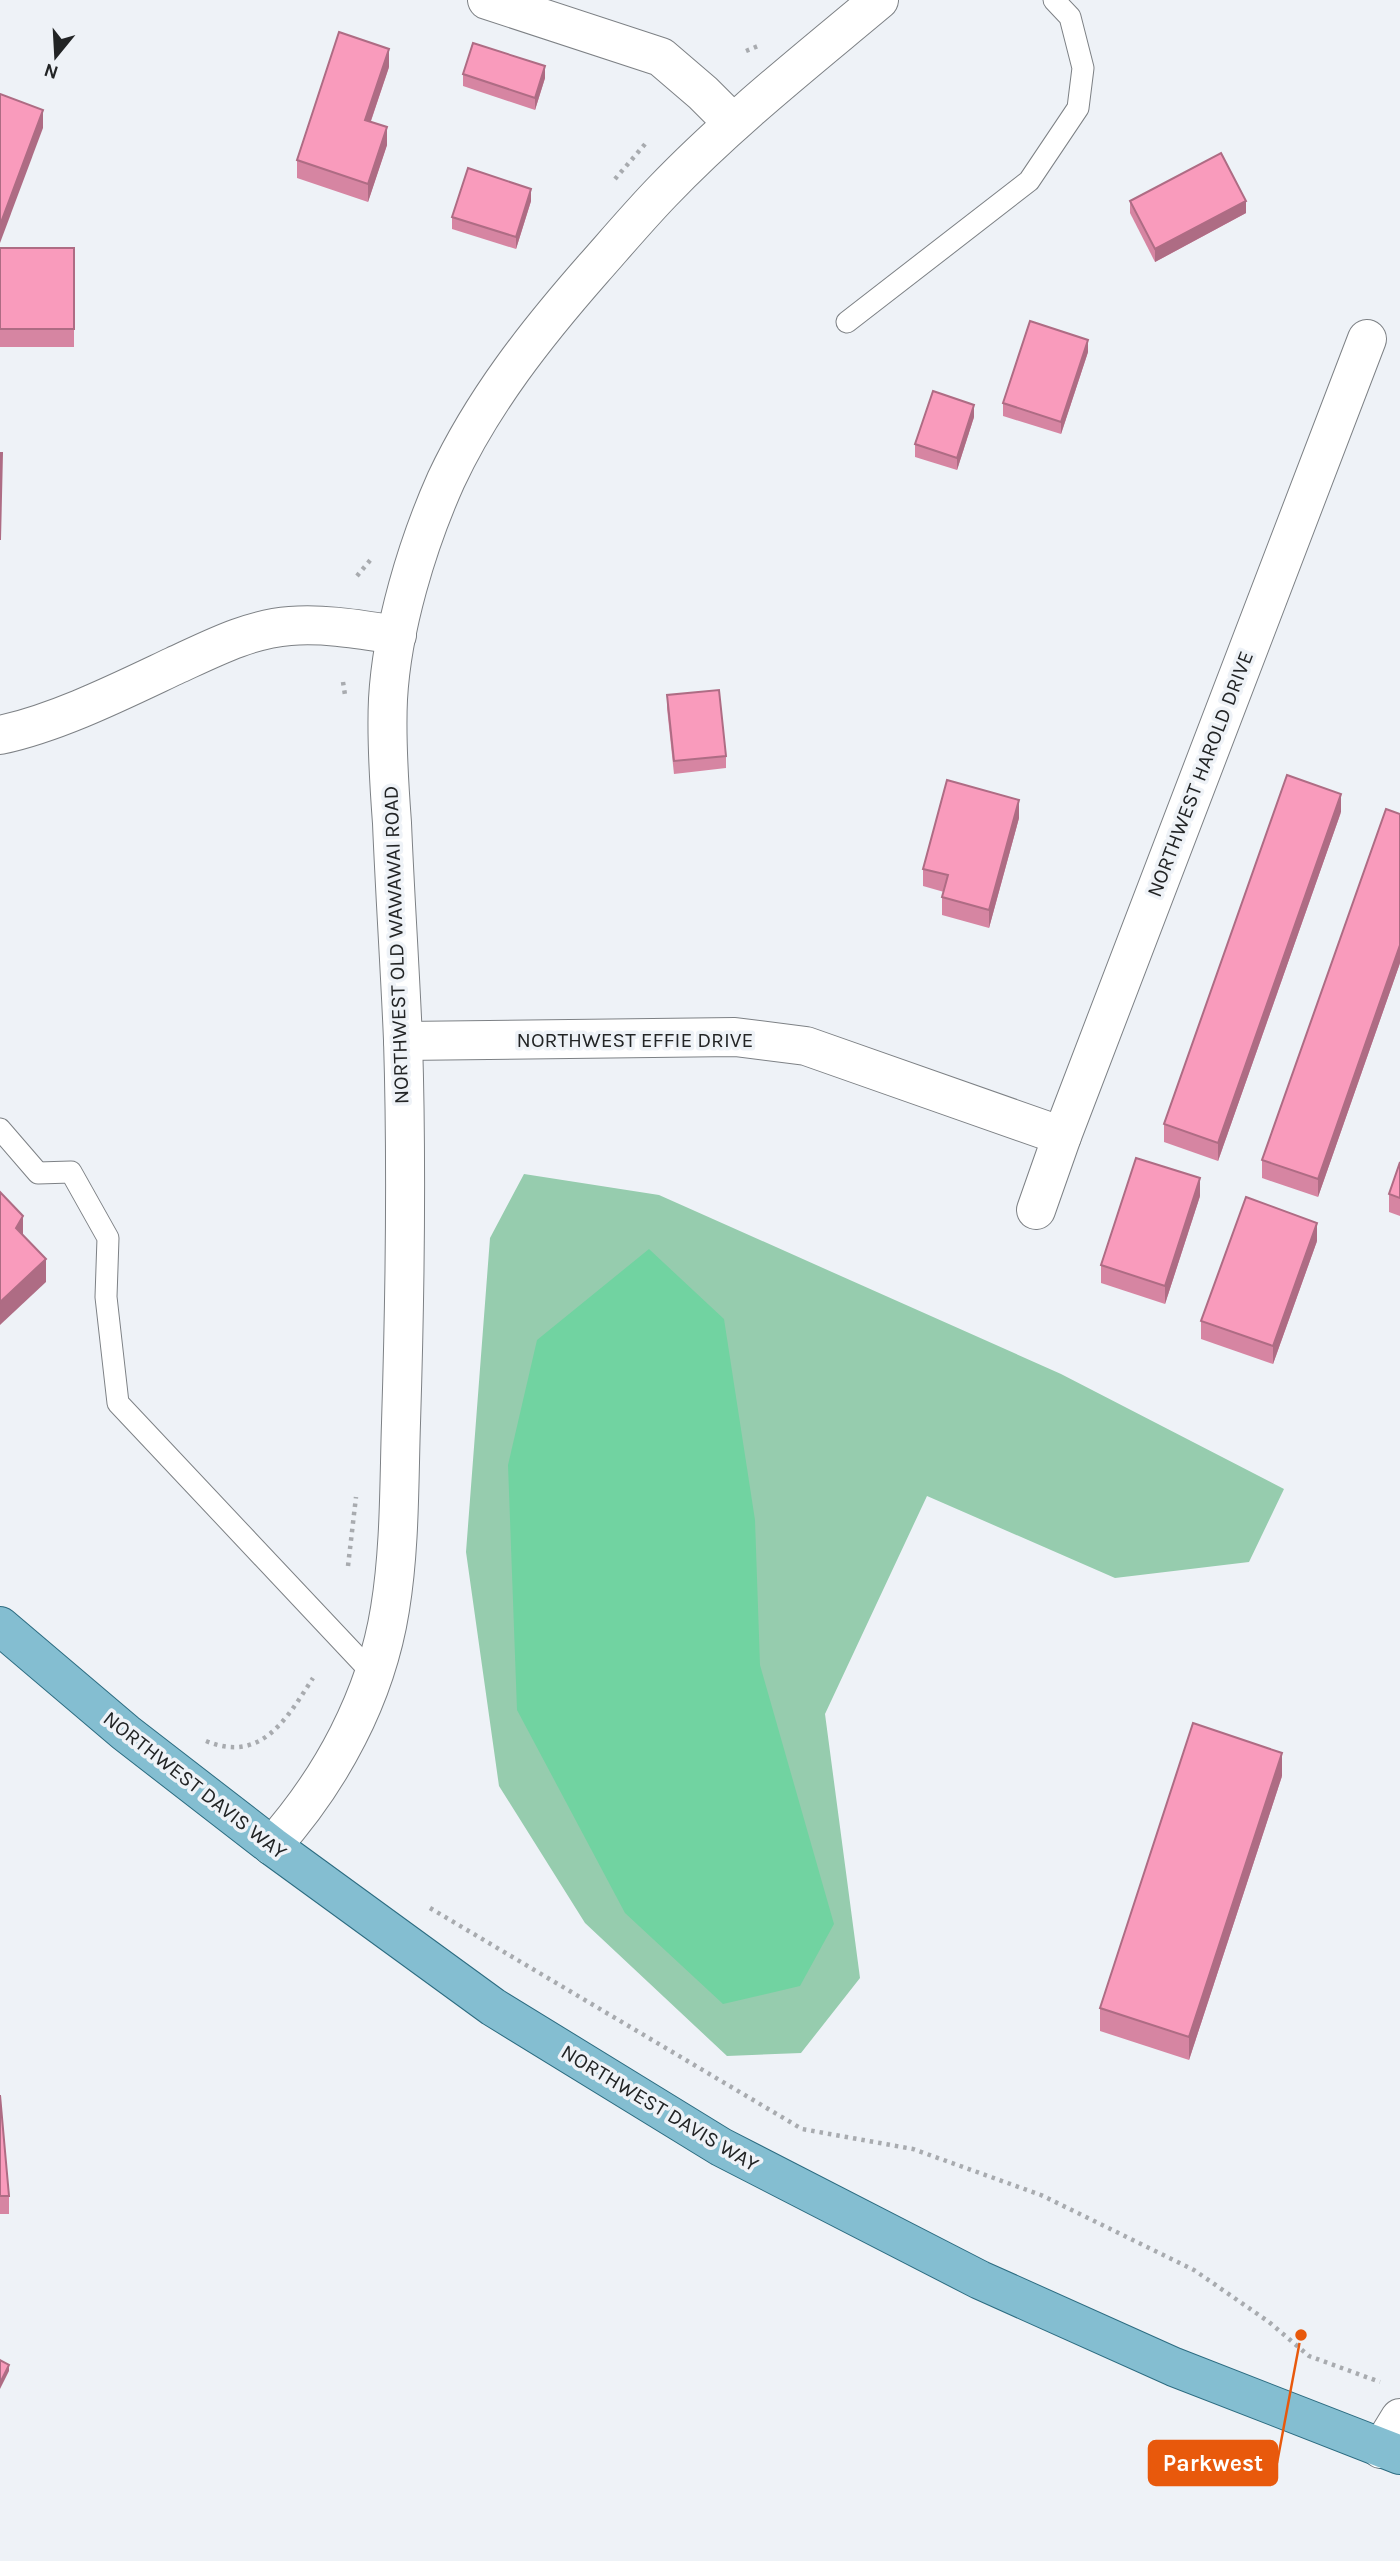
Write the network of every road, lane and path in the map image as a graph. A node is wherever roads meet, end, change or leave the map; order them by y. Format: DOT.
graph roads {
  1 [pos="488,0"];
  2 [pos="879,0"];
  3 [pos="1054,0"];
  4 [pos="733,123"];
  5 [pos="847,322"];
  6 [pos="1367,339"];
  7 [pos="397,635"];
  8 [pos="343,682"];
  9 [pos="347,702"];
  10 [pos="0,735"];
  11 [pos="403,1041"];
  12 [pos="0,1129"];
  13 [pos="1062,1136"];
  14 [pos="1036,1210"];
  15 [pos="357,1490"];
  16 [pos="348,1566"];
  17 [pos="0,1626"];
  18 [pos="374,1675"];
  19 [pos="313,1678"];
  20 [pos="219,1747"];
  21 [pos="272,1846"];
  22 [pos="425,1905"];
  23 [pos="1380,2382"];
  24 [pos="1394,2441"];
  1 -- 4 [label="street"];
  2 -- 4 [label="street, NORTHWEST OLD WAWAWAI ROAD"];
  3 -- 5 [label="lane"];
  4 -- 7 [label="street, NORTHWEST OLD WAWAWAI ROAD"];
  6 -- 13 [label="street, NORTHWEST HAROLD DRIVE"];
  7 -- 10 [label="street"];
  7 -- 11 [label="street, NORTHWEST OLD WAWAWAI ROAD"];
  8 -- 9 [label="path"];
  11 -- 13 [label="street, NORTHWEST EFFIE DRIVE"];
  11 -- 18 [label="street, NORTHWEST OLD WAWAWAI ROAD"];
  12 -- 18 [label="lane"];
  13 -- 14 [label="street, NORTHWEST HAROLD DRIVE"];
  15 -- 16 [label="path"];
  17 -- 21 [label="main road, NORTHWEST DAVIS WAY"];
  18 -- 21 [label="street, NORTHWEST OLD WAWAWAI ROAD"];
  19 -- 20 [label="path"];
  21 -- 24 [label="main road, NORTHWEST DAVIS WAY"];
  22 -- 23 [label="path"];
}
